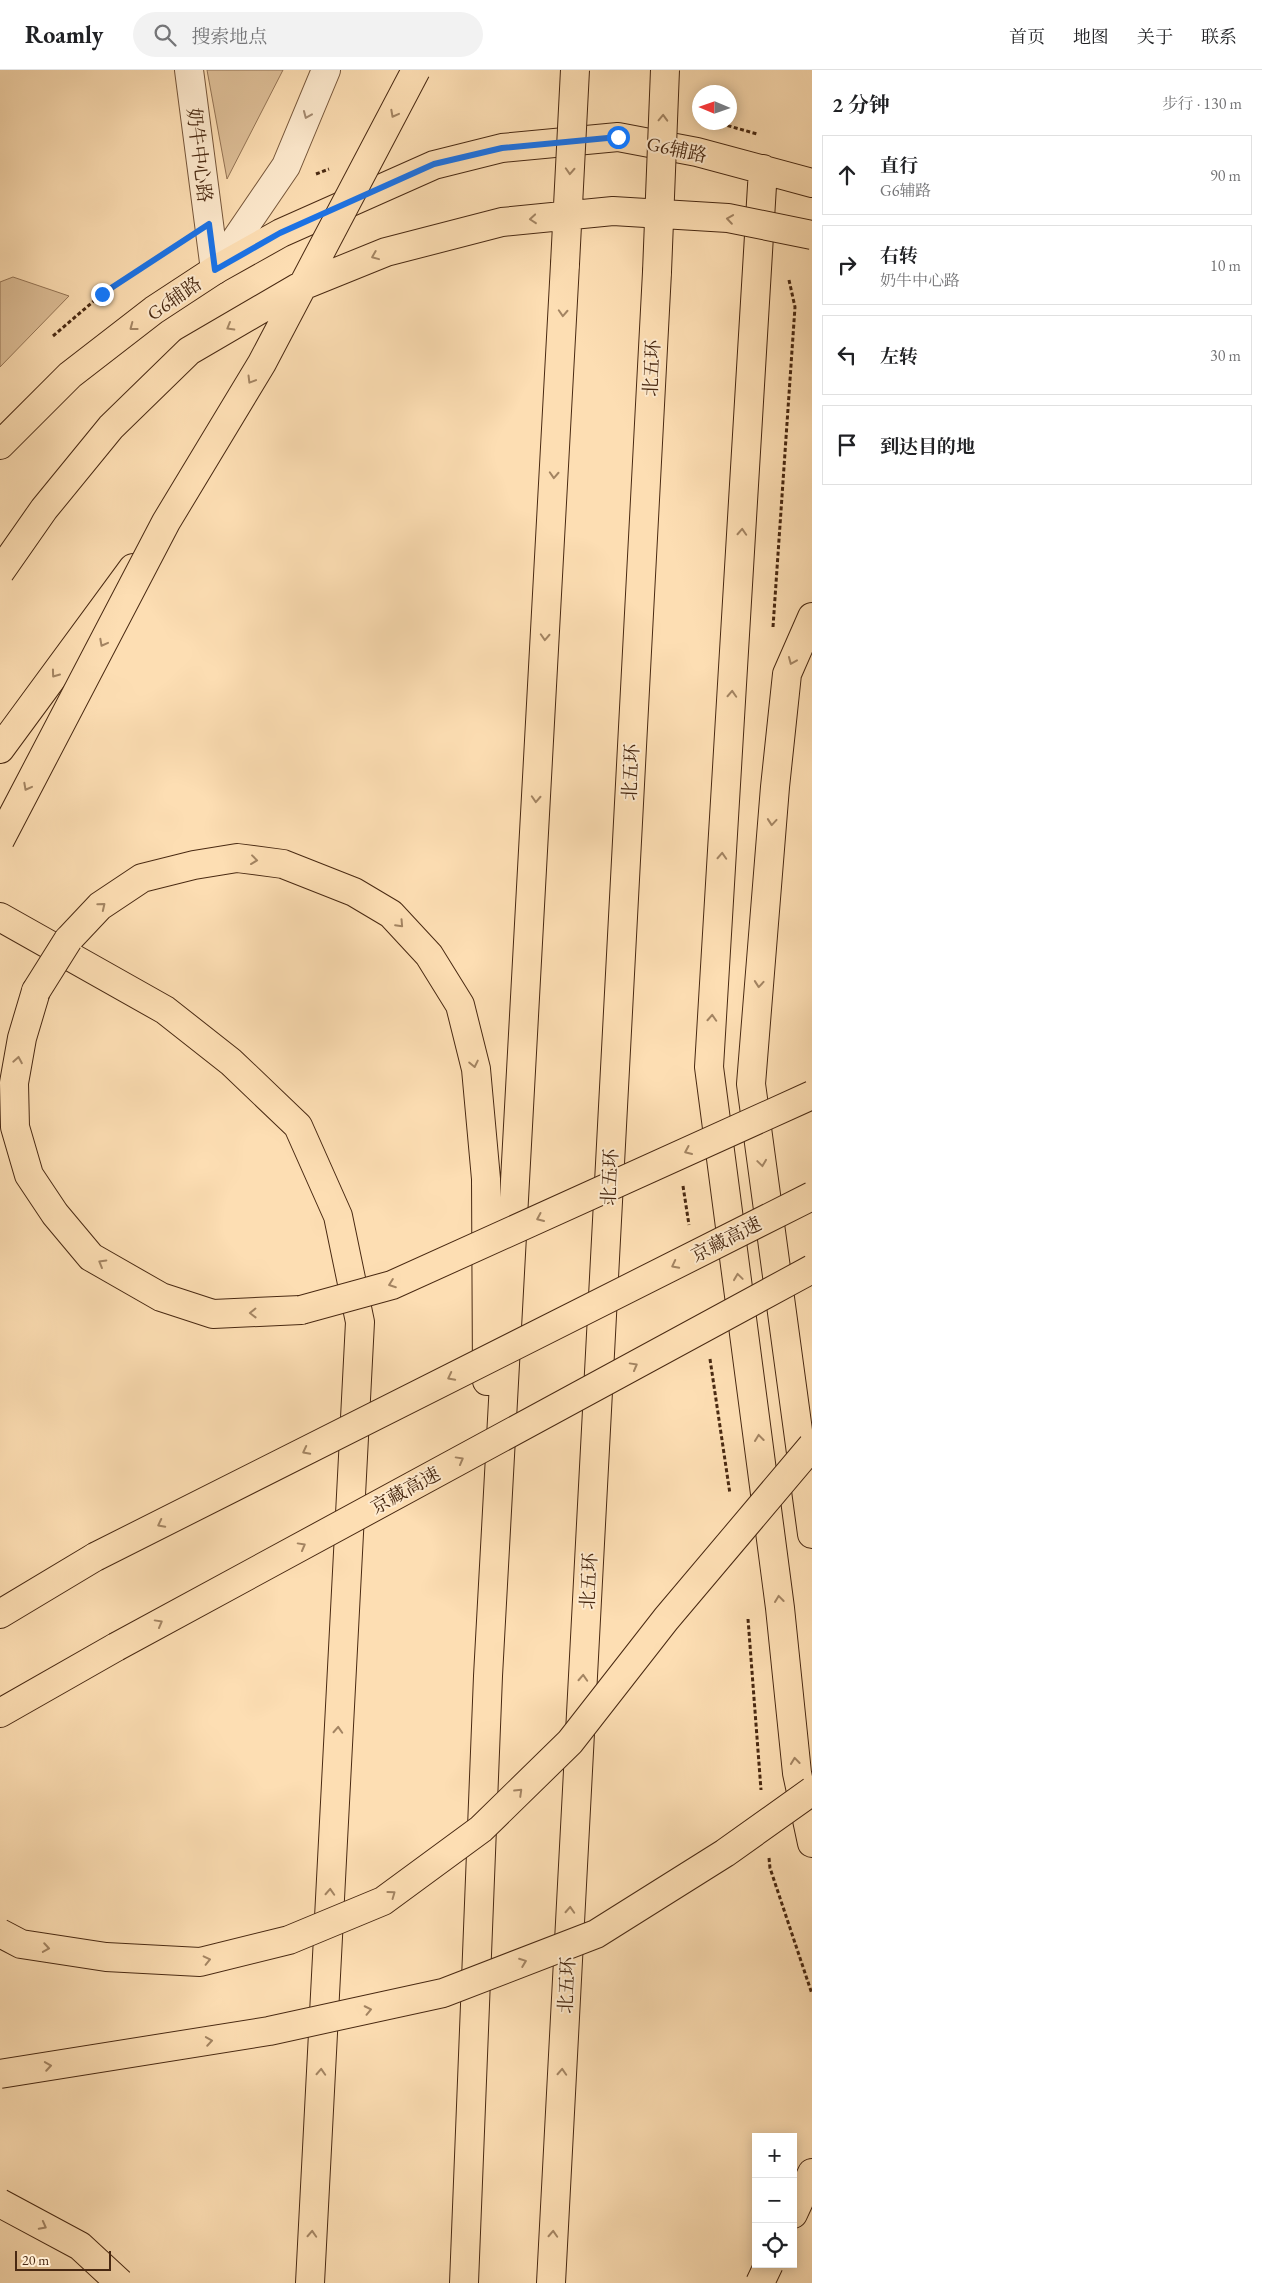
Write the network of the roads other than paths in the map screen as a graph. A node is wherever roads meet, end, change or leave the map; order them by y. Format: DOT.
graph roads {
  1 [pos="189,70"];
  2 [pos="326,70"];
  3 [pos="416,70"];
  4 [pos="575,70"];
  5 [pos="665,70"];
  6 [pos="763,169"];
  7 [pos="812,183"];
  8 [pos="812,235"];
  9 [pos="215,270"];
  10 [pos="0,445"];
  11 [pos="166,522"];
  12 [pos="0,572"];
  13 [pos="812,617"];
  14 [pos="0,749"];
  15 [pos="0,840"];
  16 [pos="0,917"];
  17 [pos="812,1095"];
  18 [pos="812,1196"];
  19 [pos="812,1269"];
  20 [pos="812,1446"];
  21 [pos="812,1534"];
  22 [pos="0,1614"];
  23 [pos="488,1676"];
  24 [pos="0,1713"];
  25 [pos="812,1791"];
  26 [pos="812,1843"];
  27 [pos="0,1933"];
  28 [pos="0,2074"];
  29 [pos="812,2173"];
  30 [pos="812,2188"];
  31 [pos="0,2203"];
  32 [pos="797,2205"];
  33 [pos="797,2212"];
  34 [pos="767,2268"];
  35 [pos="120,2283"];
  36 [pos="310,2283"];
  37 [pos="464,2283"];
  38 [pos="551,2283"];
  39 [pos="760,2283"];
  1 -- 9 [label="street, 奶牛中心路"];
  2 -- 9 [label="street, one-way"];
  3 -- 11 [label="main road, one-way, bridge"];
  4 -- 23 [label="main road, one-way, bridge"];
  38 -- 5 [label="main road, 北五环, one-way, bridge"];
  6 -- 7 [label="main road, G6辅路"];
  6 -- 9 [label="main road, G6辅路"];
  26 -- 6 [label="main road, one-way"];
  8 -- 12 [label="main road, one-way, bridge"];
  9 -- 10 [label="main road, G6辅路, one-way"];
  11 -- 14 [label="main road, one-way, bridge"];
  11 -- 15 [label="main road, one-way, bridge"];
  13 -- 21 [label="main road, one-way"];
  36 -- 16 [label="main road, one-way"];
  17 -- 23 [label="main road, one-way, bridge"];
  18 -- 22 [label="main road, 京藏高速, one-way, bridge"];
  24 -- 19 [label="main road, 京藏高速, one-way, bridge"];
  27 -- 20 [label="main road, one-way, bridge"];
  23 -- 37 [label="main road"];
  28 -- 25 [label="main road, one-way, bridge"];
  29 -- 32 [label="main road"];
  30 -- 33 [label="main road"];
  31 -- 35 [label="main road, one-way, bridge"];
  34 -- 39 [label="main road, bridge"];
}
